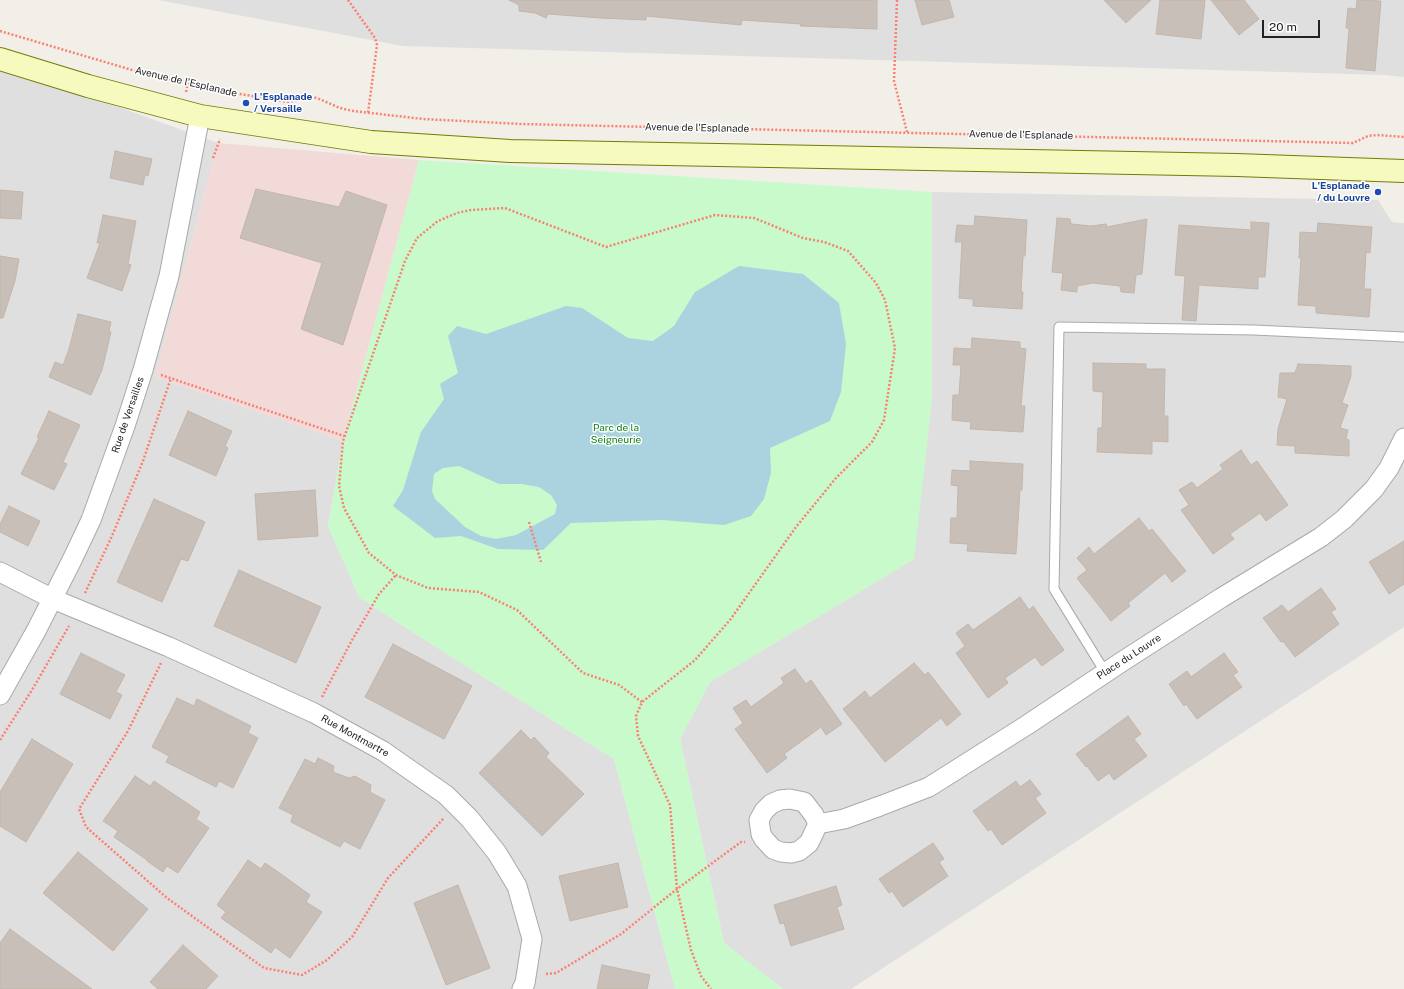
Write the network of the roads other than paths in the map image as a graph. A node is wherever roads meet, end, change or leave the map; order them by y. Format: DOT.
graph roads {
  1 [pos="0,59"];
  2 [pos="200,116"];
  3 [pos="1404,171"];
  4 [pos="1404,337"];
  5 [pos="1404,438"];
  6 [pos="0,572"];
  7 [pos="53,599"];
  8 [pos="1105,672"];
  9 [pos="0,695"];
  10 [pos="818,824"];
  11 [pos="522,989"];
  1 -- 2 [label="street"];
  2 -- 3 [label="street"];
  2 -- 7 [label="street, Rue de Versailles"];
  4 -- 8 [label="lane"];
  5 -- 8 [label="street, Place du Louvre"];
  6 -- 7 [label="street, Rue Montmartre"];
  7 -- 9 [label="street, Rue de Versailles"];
  7 -- 11 [label="street, Rue Montmartre"];
  8 -- 10 [label="street, Place du Louvre"];
  10 -- 10 [label="street"];
}
